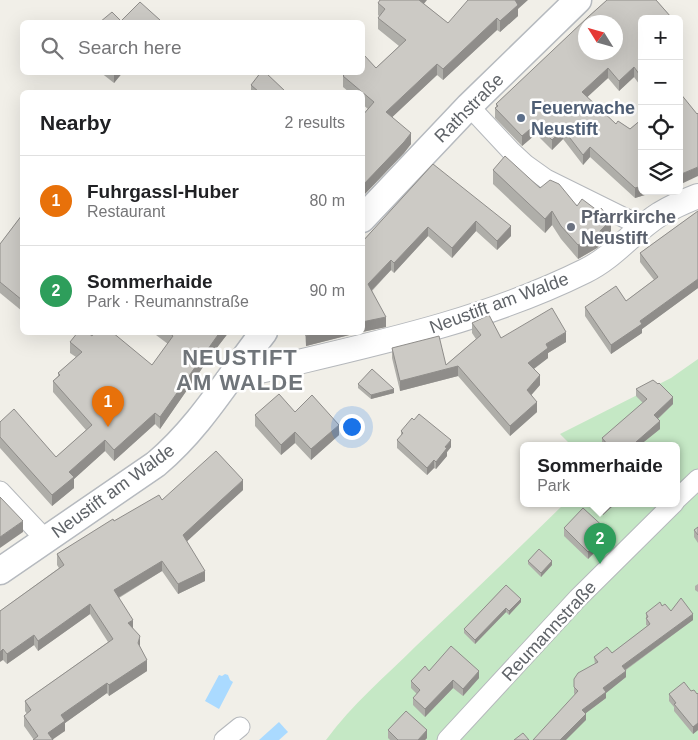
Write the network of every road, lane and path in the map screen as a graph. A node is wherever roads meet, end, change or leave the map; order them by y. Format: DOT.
graph roads {
  1 [pos="578,0"];
  2 [pos="468,106"];
  3 [pos="698,196"];
  4 [pos="365,216"];
  5 [pos="642,227"];
  6 [pos="262,335"];
  7 [pos="237,368"];
  8 [pos="698,478"];
  9 [pos="0,490"];
  10 [pos="680,497"];
  11 [pos="670,507"];
  12 [pos="46,540"];
  13 [pos="0,571"];
  14 [pos="240,727"];
  15 [pos="224,740"];
  16 [pos="447,740"];
  1 -- 2 [label="main road, Rathstraße"];
  2 -- 4 [label="main road, Rathstraße"];
  2 -- 5 [label="street"];
  3 -- 5 [label="street, Neustift am Walde"];
  5 -- 7 [label="street, Neustift am Walde"];
  6 -- 7 [label="main road"];
  7 -- 12 [label="main road, Neustift am Walde"];
  8 -- 10 [label="street, Reumannstraße"];
  9 -- 12 [label="street"];
  11 -- 16 [label="street, Reumannstraße"];
  12 -- 13 [label="main road, Neustift am Walde"];
  14 -- 15 [label="street"];
}
